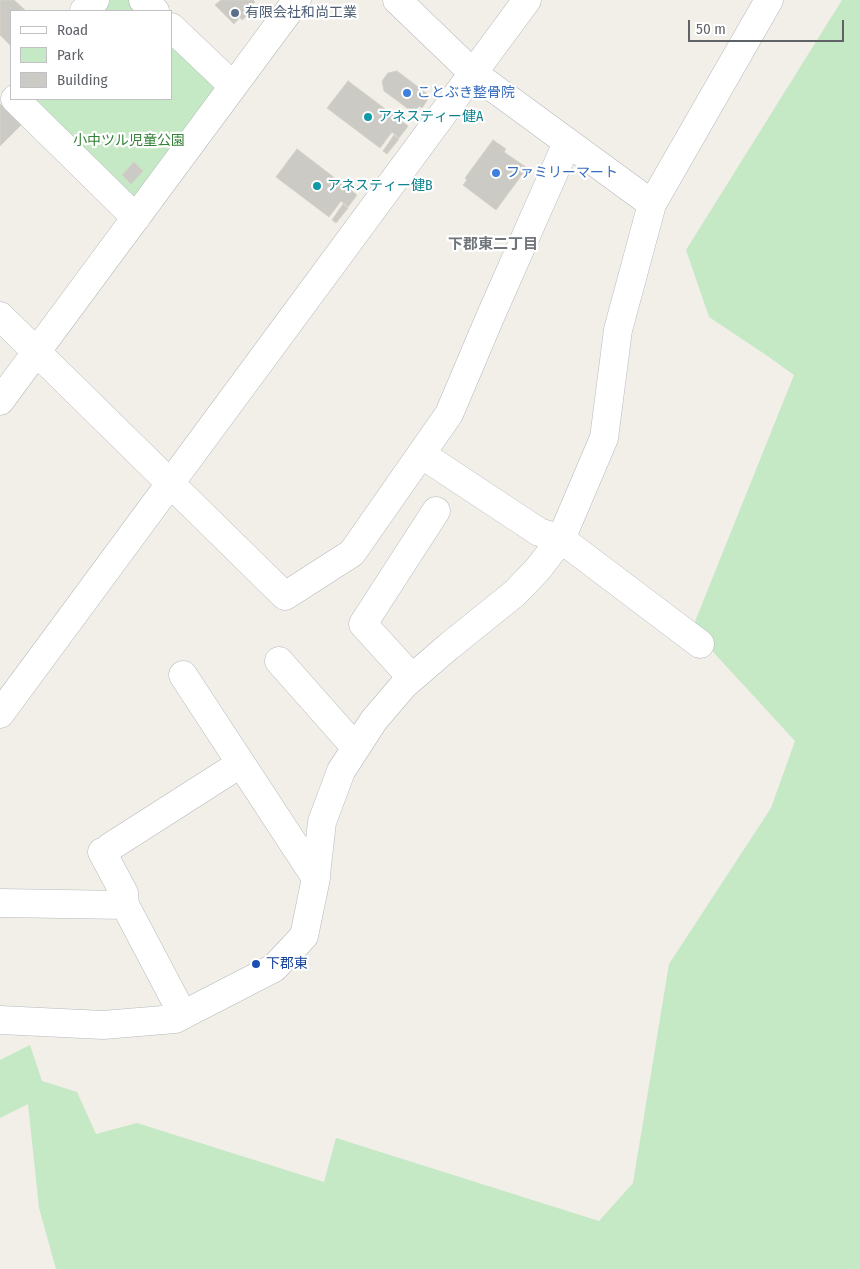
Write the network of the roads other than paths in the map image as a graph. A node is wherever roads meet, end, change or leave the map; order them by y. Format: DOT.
graph roads {
  1 [pos="95,0"];
  2 [pos="143,0"];
  3 [pos="297,0"];
  4 [pos="398,0"];
  5 [pos="527,0"];
  6 [pos="770,0"];
  7 [pos="85,10"];
  8 [pos="154,10"];
  9 [pos="172,28"];
  10 [pos="473,73"];
  11 [pos="233,86"];
  12 [pos="18,100"];
  13 [pos="567,144"];
  14 [pos="652,204"];
  15 [pos="136,218"];
  16 [pos="0,316"];
  17 [pos="36,352"];
  18 [pos="0,401"];
  19 [pos="421,454"];
  20 [pos="171,484"];
  21 [pos="436,511"];
  22 [pos="561,539"];
  23 [pos="700,644"];
  24 [pos="279,661"];
  25 [pos="182,676"];
  26 [pos="412,678"];
  27 [pos="0,714"];
  28 [pos="356,748"];
  29 [pos="240,764"];
  30 [pos="316,878"];
  31 [pos="0,903"];
  32 [pos="125,906"];
  33 [pos="183,1015"];
  34 [pos="0,1020"];
  1 -- 7 [label="street"];
  2 -- 8 [label="street"];
  3 -- 11 [label="street"];
  4 -- 10 [label="street"];
  5 -- 10 [label="street"];
  6 -- 14 [label="street"];
  9 -- 11 [label="street"];
  10 -- 13 [label="street"];
  10 -- 20 [label="street"];
  11 -- 15 [label="street"];
  12 -- 15 [label="street"];
  13 -- 14 [label="street"];
  13 -- 19 [label="street"];
  14 -- 22 [label="street"];
  15 -- 17 [label="street"];
  16 -- 17 [label="street"];
  17 -- 18 [label="street"];
  17 -- 20 [label="street"];
  19 -- 20 [label="street"];
  19 -- 22 [label="street"];
  20 -- 27 [label="street"];
  21 -- 26 [label="street"];
  22 -- 23 [label="street"];
  22 -- 26 [label="street"];
  24 -- 28 [label="street"];
  25 -- 29 [label="street"];
  26 -- 28 [label="street"];
  28 -- 30 [label="street"];
  29 -- 30 [label="street"];
  29 -- 32 [label="street"];
  30 -- 33 [label="street"];
  31 -- 32 [label="street"];
  32 -- 33 [label="street"];
  33 -- 34 [label="street"];
}
